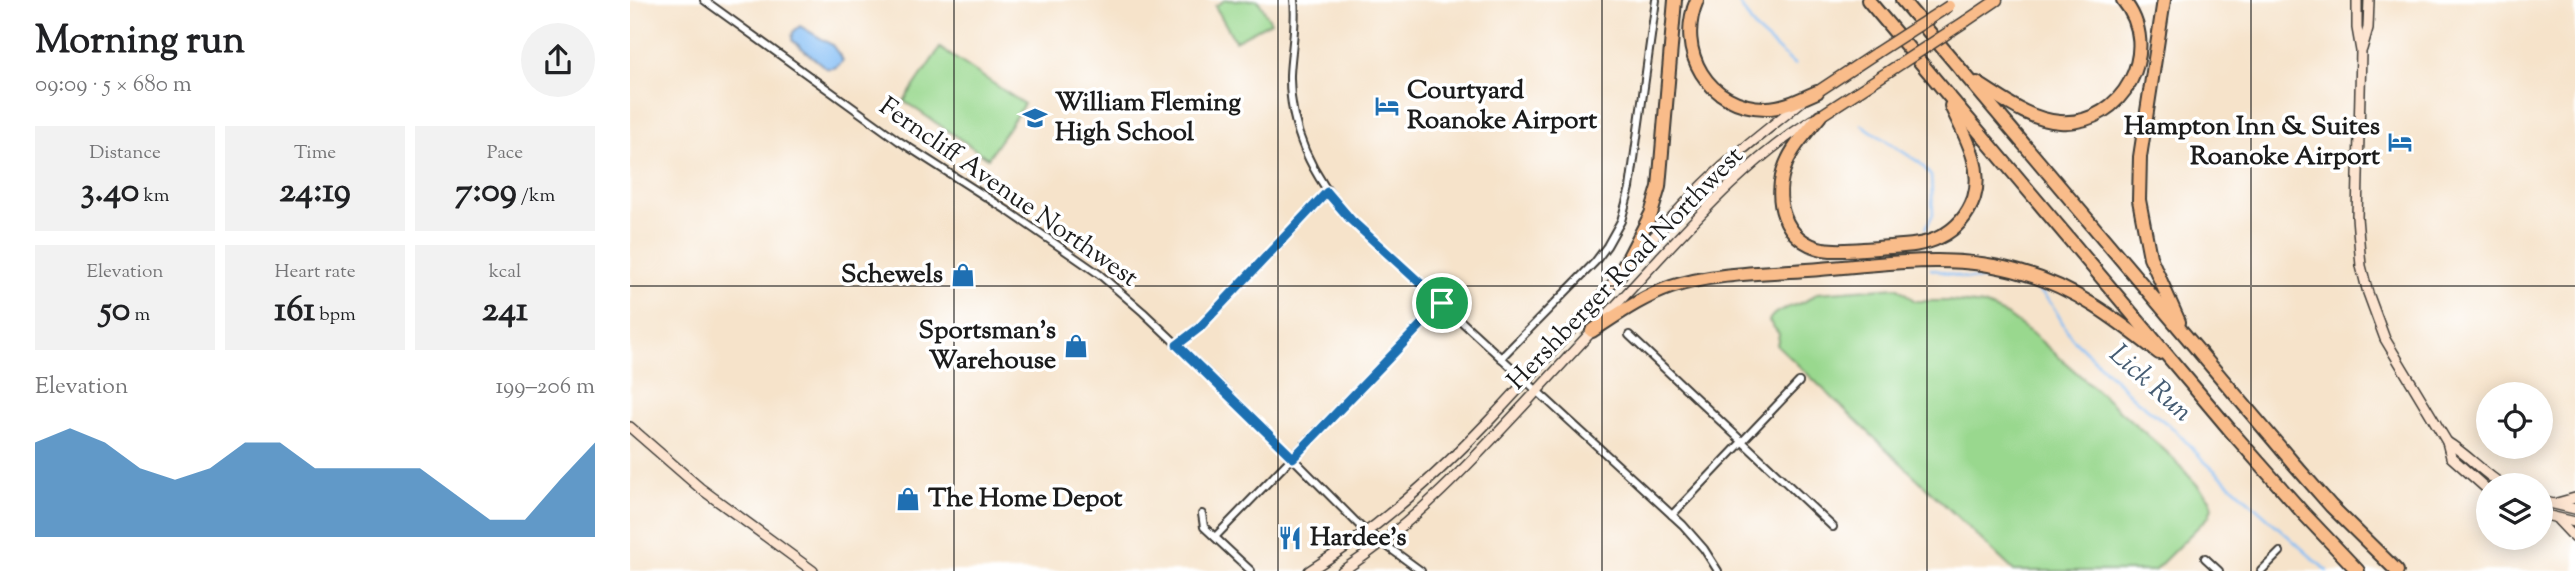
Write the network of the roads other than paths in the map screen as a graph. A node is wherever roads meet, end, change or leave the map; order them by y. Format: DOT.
graph roads {
  1 [pos="704,0"];
  2 [pos="1294,0"];
  3 [pos="1656,0"];
  4 [pos="1675,0"];
  5 [pos="1697,0"];
  6 [pos="1868,0"];
  7 [pos="1902,0"];
  8 [pos="1958,0"];
  9 [pos="1997,0"];
  10 [pos="2123,0"];
  11 [pos="2164,0"];
  12 [pos="2357,0"];
  13 [pos="2369,0"];
  14 [pos="2361,51"];
  15 [pos="1966,76"];
  16 [pos="1944,90"];
  17 [pos="1817,92"];
  18 [pos="1820,116"];
  19 [pos="1327,192"];
  20 [pos="1620,274"];
  21 [pos="1442,303"];
  22 [pos="1592,331"];
  23 [pos="1629,335"];
  24 [pos="2189,341"];
  25 [pos="1177,345"];
  26 [pos="1501,358"];
  27 [pos="2179,369"];
  28 [pos="1525,380"];
  29 [pos="1799,382"];
  30 [pos="1537,391"];
  31 [pos="630,427"];
  32 [pos="1744,442"];
  33 [pos="2447,442"];
  34 [pos="1293,458"];
  35 [pos="2486,473"];
  36 [pos="2476,479"];
  37 [pos="2575,498"];
  38 [pos="2553,503"];
  39 [pos="2553,505"];
  40 [pos="2575,509"];
  41 [pos="1202,514"];
  42 [pos="1672,515"];
  43 [pos="2553,517"];
  44 [pos="2575,522"];
  45 [pos="1833,527"];
  46 [pos="1367,531"];
  47 [pos="1214,537"];
  48 [pos="2575,538"];
  49 [pos="1381,542"];
  50 [pos="2280,552"];
  51 [pos="2205,558"];
  52 [pos="813,571"];
  53 [pos="1251,571"];
  54 [pos="1309,571"];
  55 [pos="1342,571"];
  56 [pos="1421,571"];
  57 [pos="1718,571"];
  58 [pos="2219,571"];
  59 [pos="2261,571"];
  60 [pos="2358,571"];
  61 [pos="2397,571"];
  1 -- 25 [label="street, Ferncliff Avenue Northwest"];
  2 -- 19 [label="street"];
  3 -- 26 [label="street"];
  4 -- 20 [label="highway"];
  5 -- 17 [label="highway"];
  6 -- 16 [label="highway"];
  7 -- 15 [label="highway"];
  8 -- 17 [label="main road, Hershberger Road Northwest, bridge"];
  9 -- 18 [label="main road, Hershberger Road Northwest, bridge"];
  10 -- 15 [label="highway"];
  11 -- 24 [label="highway"];
  12 -- 14 [label="main road"];
  13 -- 14 [label="main road"];
  14 -- 33 [label="main road"];
  15 -- 24 [label="highway"];
  16 -- 18 [label="highway"];
  16 -- 27 [label="highway"];
  17 -- 20 [label="main road, Hershberger Road Northwest"];
  18 -- 22 [label="main road, Hershberger Road Northwest"];
  19 -- 21 [label="street"];
  19 -- 25 [label="street"];
  20 -- 28 [label="main road, Hershberger Road Northwest"];
  21 -- 26 [label="street"];
  21 -- 34 [label="street"];
  22 -- 27 [label="highway"];
  22 -- 30 [label="main road, Hershberger Road Northwest"];
  23 -- 32 [label="street"];
  24 -- 61 [label="highway"];
  25 -- 34 [label="street, Ferncliff Avenue Northwest"];
  26 -- 28 [label="street"];
  27 -- 60 [label="highway"];
  28 -- 30 [label="street"];
  28 -- 46 [label="main road, Hershberger Road Northwest"];
  29 -- 32 [label="street"];
  30 -- 42 [label="street"];
  30 -- 49 [label="main road, Hershberger Road Northwest"];
  31 -- 52 [label="main road"];
  32 -- 42 [label="street"];
  32 -- 45 [label="street"];
  33 -- 35 [label="main road"];
  33 -- 36 [label="main road"];
  34 -- 46 [label="street, Ferncliff Avenue Northwest"];
  34 -- 47 [label="street"];
  37 -- 38 [label="main road"];
  39 -- 40 [label="main road"];
  41 -- 47 [label="street"];
  42 -- 57 [label="street"];
  43 -- 44 [label="main road"];
  43 -- 48 [label="main road"];
  46 -- 49 [label="street, Ferncliff Avenue Northwest"];
  46 -- 54 [label="main road, Hershberger Road Northwest"];
  47 -- 53 [label="street"];
  49 -- 55 [label="main road, Hershberger Road Northwest"];
  49 -- 56 [label="street, Ferncliff Avenue Northwest"];
  50 -- 59 [label="street"];
  51 -- 58 [label="street"];
}
